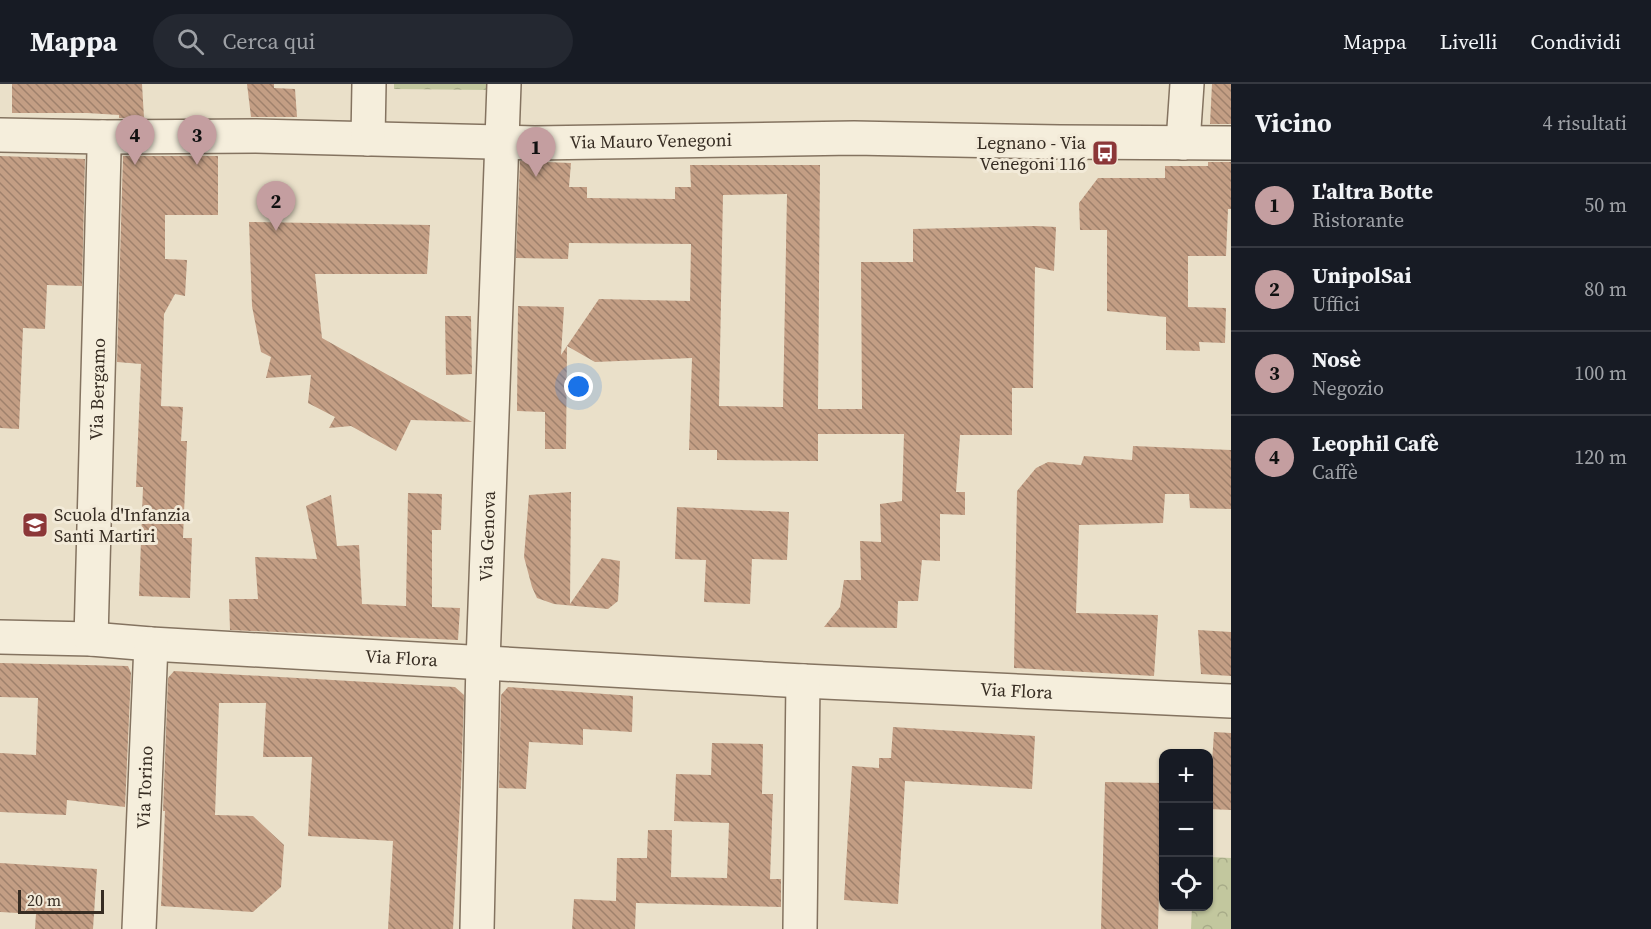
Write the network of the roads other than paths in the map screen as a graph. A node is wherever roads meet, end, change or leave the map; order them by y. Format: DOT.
graph roads {
  1 [pos="369,84"];
  2 [pos="504,84"];
  3 [pos="1186,84"];
  4 [pos="0,135"];
  5 [pos="102,137"];
  6 [pos="368,139"];
  7 [pos="502,142"];
  8 [pos="1184,143"];
  9 [pos="1231,143"];
  10 [pos="0,637"];
  11 [pos="91,639"];
  12 [pos="151,644"];
  13 [pos="483,662"];
  14 [pos="802,681"];
  15 [pos="1231,701"];
  16 [pos="138,929"];
  17 [pos="477,929"];
  18 [pos="800,929"];
  1 -- 6 [label="street"];
  2 -- 7 [label="street, Via Genova"];
  3 -- 8 [label="street"];
  4 -- 5 [label="street, Via Mauro Venegoni"];
  5 -- 6 [label="street, Via Mauro Venegoni"];
  5 -- 11 [label="street, Via Bergamo"];
  6 -- 7 [label="street, Via Mauro Venegoni"];
  7 -- 8 [label="street, Via Mauro Venegoni"];
  7 -- 13 [label="street, Via Genova"];
  8 -- 9 [label="street, Via Mauro Venegoni"];
  10 -- 11 [label="street, Via Flora"];
  11 -- 12 [label="street, Via Flora"];
  12 -- 13 [label="street, Via Flora"];
  12 -- 16 [label="street, Via Torino"];
  13 -- 14 [label="street, Via Flora"];
  13 -- 17 [label="street, Via Genova"];
  14 -- 15 [label="street, Via Flora"];
  14 -- 18 [label="street"];
}
